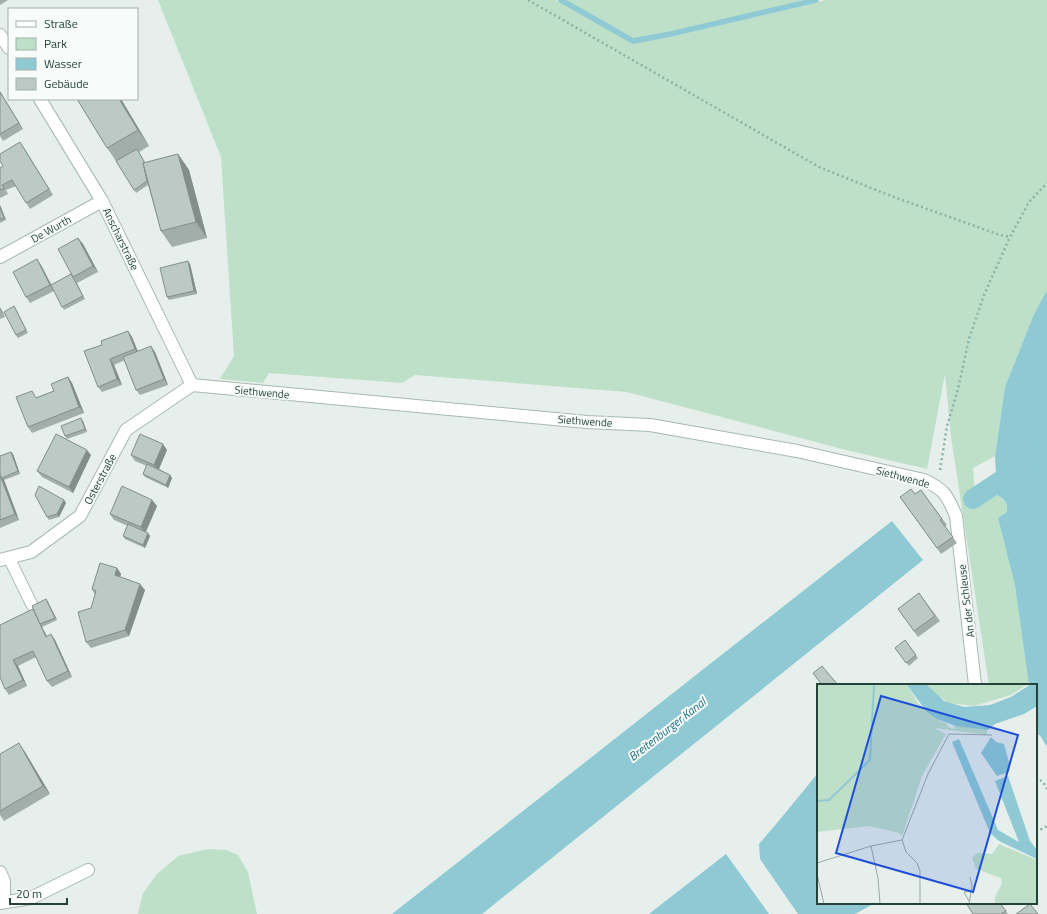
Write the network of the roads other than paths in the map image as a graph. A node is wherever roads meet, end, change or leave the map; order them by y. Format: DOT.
graph roads {
  1 [pos="0,35"];
  2 [pos="8,47"];
  3 [pos="41,100"];
  4 [pos="102,201"];
  5 [pos="0,257"];
  6 [pos="192,385"];
  7 [pos="956,516"];
  8 [pos="5,559"];
  9 [pos="32,605"];
  10 [pos="975,684"];
  11 [pos="88,870"];
  12 [pos="0,872"];
  13 [pos="2,903"];
  1 -- 2 [label="street"];
  3 -- 4 [label="street, Anscharstraße"];
  4 -- 5 [label="street, De Wurth"];
  4 -- 6 [label="street, Anscharstraße"];
  6 -- 7 [label="street, Siethwende"];
  6 -- 8 [label="street, Osterstraße"];
  7 -- 10 [label="street, An der Schleuse"];
  8 -- 9 [label="lane"];
  11 -- 13 [label="street"];
  12 -- 13 [label="street"];
}
